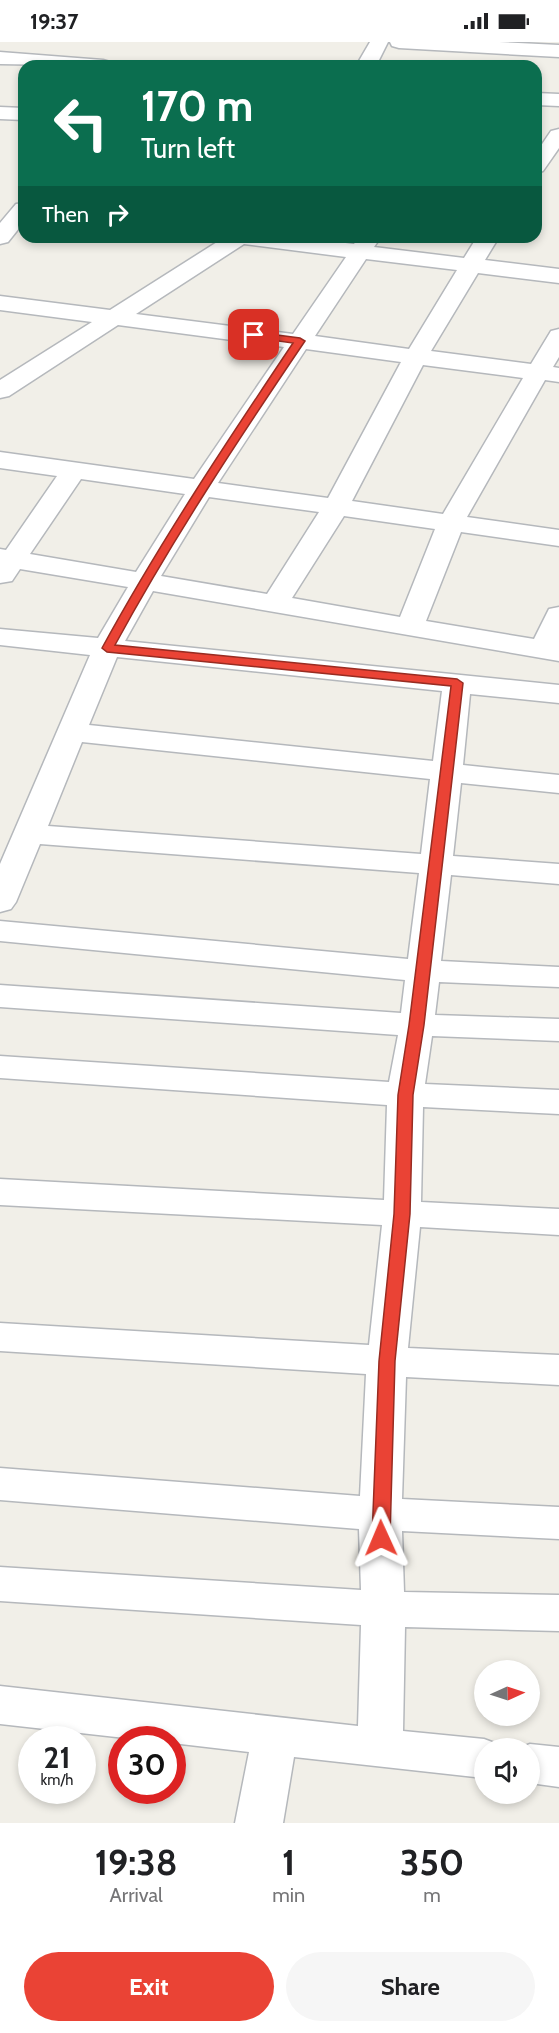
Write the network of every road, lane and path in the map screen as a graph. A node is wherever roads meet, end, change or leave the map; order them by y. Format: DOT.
graph roads {
  1 [pos="379,42"];
  2 [pos="399,42"];
  3 [pos="548,48"];
  4 [pos="0,58"];
  5 [pos="22,60"];
  6 [pos="369,60"];
  7 [pos="529,60"];
  8 [pos="542,99"];
  9 [pos="559,100"];
  10 [pos="0,113"];
  11 [pos="18,114"];
  12 [pos="558,135"];
  13 [pos="542,158"];
  14 [pos="542,174"];
  15 [pos="559,175"];
  16 [pos="17,212"];
  17 [pos="0,237"];
  18 [pos="231,243"];
  19 [pos="333,243"];
  20 [pos="484,243"];
  21 [pos="364,245"];
  22 [pos="468,266"];
  23 [pos="559,276"];
  24 [pos="0,303"];
  25 [pos="115,316"];
  26 [pos="559,336"];
  27 [pos="300,341"];
  28 [pos="416,356"];
  29 [pos="0,366"];
  30 [pos="32,370"];
  31 [pos="548,374"];
  32 [pos="0,391"];
  33 [pos="0,460"];
  34 [pos="74,470"];
  35 [pos="201,488"];
  36 [pos="336,507"];
  37 [pos="451,523"];
  38 [pos="559,538"];
  39 [pos="4,565"];
  40 [pos="144,582"];
  41 [pos="274,605"];
  42 [pos="559,615"];
  43 [pos="409,628"];
  44 [pos="0,637"];
  45 [pos="107,648"];
  46 [pos="552,651"];
  47 [pos="457,683"];
  48 [pos="559,694"];
  49 [pos="72,732"];
  50 [pos="447,773"];
  51 [pos="559,784"];
  52 [pos="28,834"];
  53 [pos="435,865"];
  54 [pos="559,874"];
  55 [pos="0,902"];
  56 [pos="0,932"];
  57 [pos="423,971"];
  58 [pos="559,977"];
  59 [pos="0,996"];
  60 [pos="417,1025"];
  61 [pos="559,1030"];
  62 [pos="0,1067"];
  63 [pos="405,1095"];
  64 [pos="559,1102"];
  65 [pos="0,1192"];
  66 [pos="402,1214"];
  67 [pos="559,1222"];
  68 [pos="0,1337"];
  69 [pos="387,1361"];
  70 [pos="559,1370"];
  71 [pos="0,1484"];
  72 [pos="380,1514"];
  73 [pos="559,1523"];
  74 [pos="0,1584"];
  75 [pos="383,1609"];
  76 [pos="559,1613"];
  77 [pos="0,1705"];
  78 [pos="275,1736"];
  79 [pos="380,1748"];
  80 [pos="474,1758"];
  81 [pos="540,1765"];
  82 [pos="559,1767"];
  83 [pos="259,1823"];
  1 -- 6 [label="street"];
  2 -- 3 [label="street"];
  3 -- 7 [label="street"];
  4 -- 5 [label="street"];
  8 -- 9 [label="street"];
  10 -- 11 [label="street"];
  12 -- 13 [label="street"];
  14 -- 15 [label="street"];
  16 -- 17 [label="street"];
  18 -- 25 [label="street"];
  19 -- 21 [label="street"];
  20 -- 22 [label="street"];
  21 -- 22 [label="street"];
  21 -- 27 [label="street"];
  22 -- 23 [label="street"];
  22 -- 28 [label="street"];
  24 -- 25 [label="street"];
  25 -- 27 [label="street"];
  25 -- 30 [label="street"];
  26 -- 31 [label="street"];
  27 -- 28 [label="street"];
  27 -- 35 [label="street"];
  28 -- 31 [label="street"];
  28 -- 36 [label="street"];
  29 -- 30 [label="street"];
  30 -- 32 [label="street"];
  31 -- 37 [label="street"];
  33 -- 34 [label="street"];
  34 -- 35 [label="street"];
  34 -- 39 [label="street"];
  35 -- 36 [label="street"];
  35 -- 40 [label="street"];
  36 -- 37 [label="street"];
  36 -- 41 [label="street"];
  37 -- 38 [label="street"];
  37 -- 43 [label="street"];
  39 -- 40 [label="street"];
  40 -- 41 [label="street"];
  40 -- 45 [label="street"];
  41 -- 43 [label="street"];
  42 -- 46 [label="street"];
  43 -- 46 [label="street"];
  44 -- 45 [label="street"];
  45 -- 47 [label="street"];
  45 -- 49 [label="street"];
  47 -- 48 [label="street"];
  47 -- 50 [label="street"];
  49 -- 50 [label="street"];
  49 -- 52 [label="street"];
  50 -- 51 [label="street"];
  50 -- 53 [label="street"];
  52 -- 53 [label="street"];
  52 -- 55 [label="street"];
  53 -- 54 [label="street"];
  53 -- 57 [label="street"];
  56 -- 57 [label="street"];
  57 -- 58 [label="street"];
  57 -- 60 [label="street"];
  59 -- 60 [label="street"];
  60 -- 61 [label="street"];
  60 -- 63 [label="street"];
  62 -- 63 [label="street"];
  63 -- 64 [label="street"];
  63 -- 66 [label="street"];
  65 -- 66 [label="street"];
  66 -- 67 [label="street"];
  66 -- 69 [label="street"];
  68 -- 69 [label="street"];
  69 -- 70 [label="street"];
  69 -- 72 [label="street"];
  71 -- 72 [label="street"];
  72 -- 73 [label="street"];
  72 -- 75 [label="street"];
  74 -- 75 [label="street"];
  75 -- 76 [label="street"];
  75 -- 79 [label="street"];
  77 -- 78 [label="street"];
  78 -- 79 [label="street"];
  78 -- 83 [label="street"];
  79 -- 80 [label="street"];
  81 -- 82 [label="street"];
}
